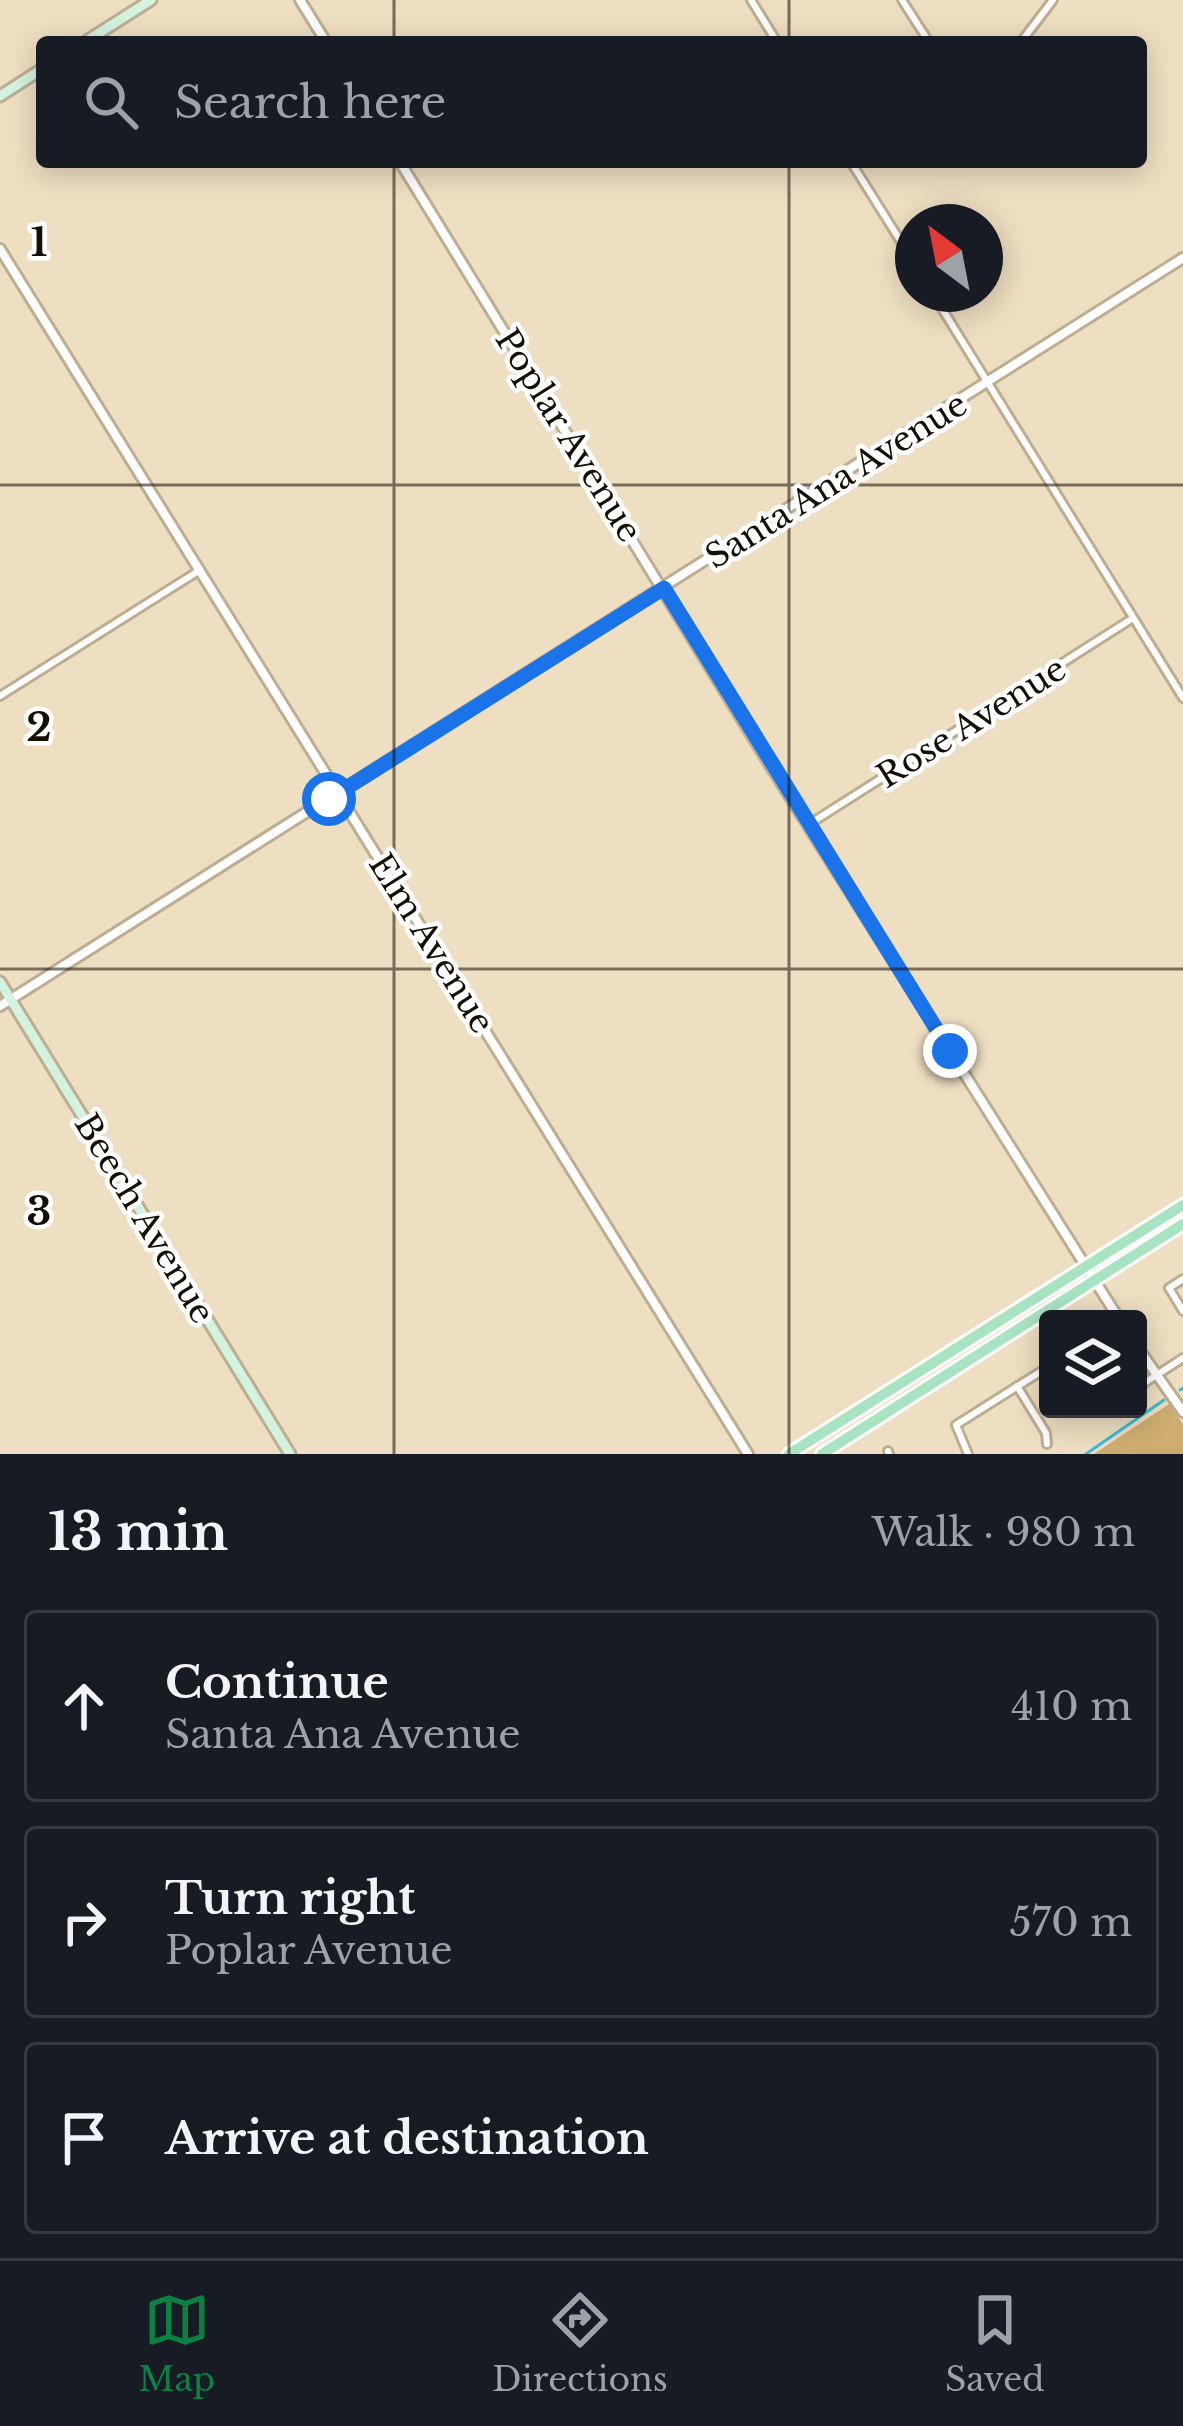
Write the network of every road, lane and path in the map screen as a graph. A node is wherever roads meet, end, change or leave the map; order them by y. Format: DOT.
graph roads {
  1 [pos="151,0"];
  2 [pos="300,0"];
  3 [pos="751,0"];
  4 [pos="902,0"];
  5 [pos="1053,0"];
  6 [pos="94,36"];
  7 [pos="322,36"];
  8 [pos="773,36"];
  9 [pos="925,36"];
  10 [pos="1026,36"];
  11 [pos="36,74"];
  12 [pos="0,96"];
  13 [pos="404,168"];
  14 [pos="855,168"];
  15 [pos="895,232"];
  16 [pos="0,249"];
  17 [pos="1183,258"];
  18 [pos="944,312"];
  19 [pos="988,383"];
  20 [pos="200,570"];
  21 [pos="664,588"];
  22 [pos="1133,618"];
  23 [pos="0,683"];
  24 [pos="3,694"];
  25 [pos="1183,698"];
  26 [pos="338,793"];
  27 [pos="808,825"];
  28 [pos="0,982"];
  29 [pos="5,1003"];
  30 [pos="1183,1205"];
  31 [pos="1183,1224"];
  32 [pos="1086,1266"];
  33 [pos="1183,1279"];
  34 [pos="1095,1281"];
  35 [pos="1113,1310"];
  36 [pos="1183,1311"];
  37 [pos="1183,1358"];
  38 [pos="1147,1361"];
  39 [pos="1039,1373"];
  40 [pos="1156,1374"];
  41 [pos="1147,1380"];
  42 [pos="1017,1386"];
  43 [pos="1183,1412"];
  44 [pos="1047,1444"];
  45 [pos="290,1454"];
  46 [pos="748,1454"];
  47 [pos="789,1454"];
  48 [pos="823,1454"];
  49 [pos="968,1454"];
  1 -- 6 [label="main road"];
  2 -- 7 [label="street"];
  3 -- 8 [label="street"];
  4 -- 9 [label="street"];
  5 -- 10 [label="street"];
  11 -- 12 [label="main road"];
  13 -- 21 [label="street, Poplar Avenue"];
  14 -- 15 [label="street"];
  16 -- 20 [label="street, Elm Avenue"];
  17 -- 19 [label="street, Santa Ana Avenue"];
  18 -- 19 [label="street"];
  19 -- 21 [label="street, Santa Ana Avenue"];
  19 -- 22 [label="street"];
  20 -- 24 [label="street"];
  20 -- 26 [label="street, Elm Avenue"];
  21 -- 26 [label="street, Santa Ana Avenue"];
  21 -- 27 [label="street, Poplar Avenue"];
  22 -- 25 [label="street"];
  22 -- 27 [label="street, Rose Avenue"];
  23 -- 24 [label="street"];
  26 -- 29 [label="street, Santa Ana Avenue"];
  26 -- 46 [label="street, Elm Avenue"];
  27 -- 32 [label="street, Poplar Avenue"];
  28 -- 29 [label="main road, Beech Avenue"];
  29 -- 45 [label="main road, Beech Avenue"];
  30 -- 32 [label="main road"];
  31 -- 34 [label="main road"];
  32 -- 34 [label="street, Poplar Avenue"];
  32 -- 47 [label="main road"];
  33 -- 36 [label="street"];
  34 -- 35 [label="street, Poplar Avenue"];
  34 -- 48 [label="main road"];
  37 -- 40 [label="street"];
  38 -- 40 [label="street"];
  39 -- 42 [label="street"];
  40 -- 41 [label="street"];
  40 -- 43 [label="street"];
  42 -- 44 [label="street"];
  42 -- 49 [label="street"];
}
